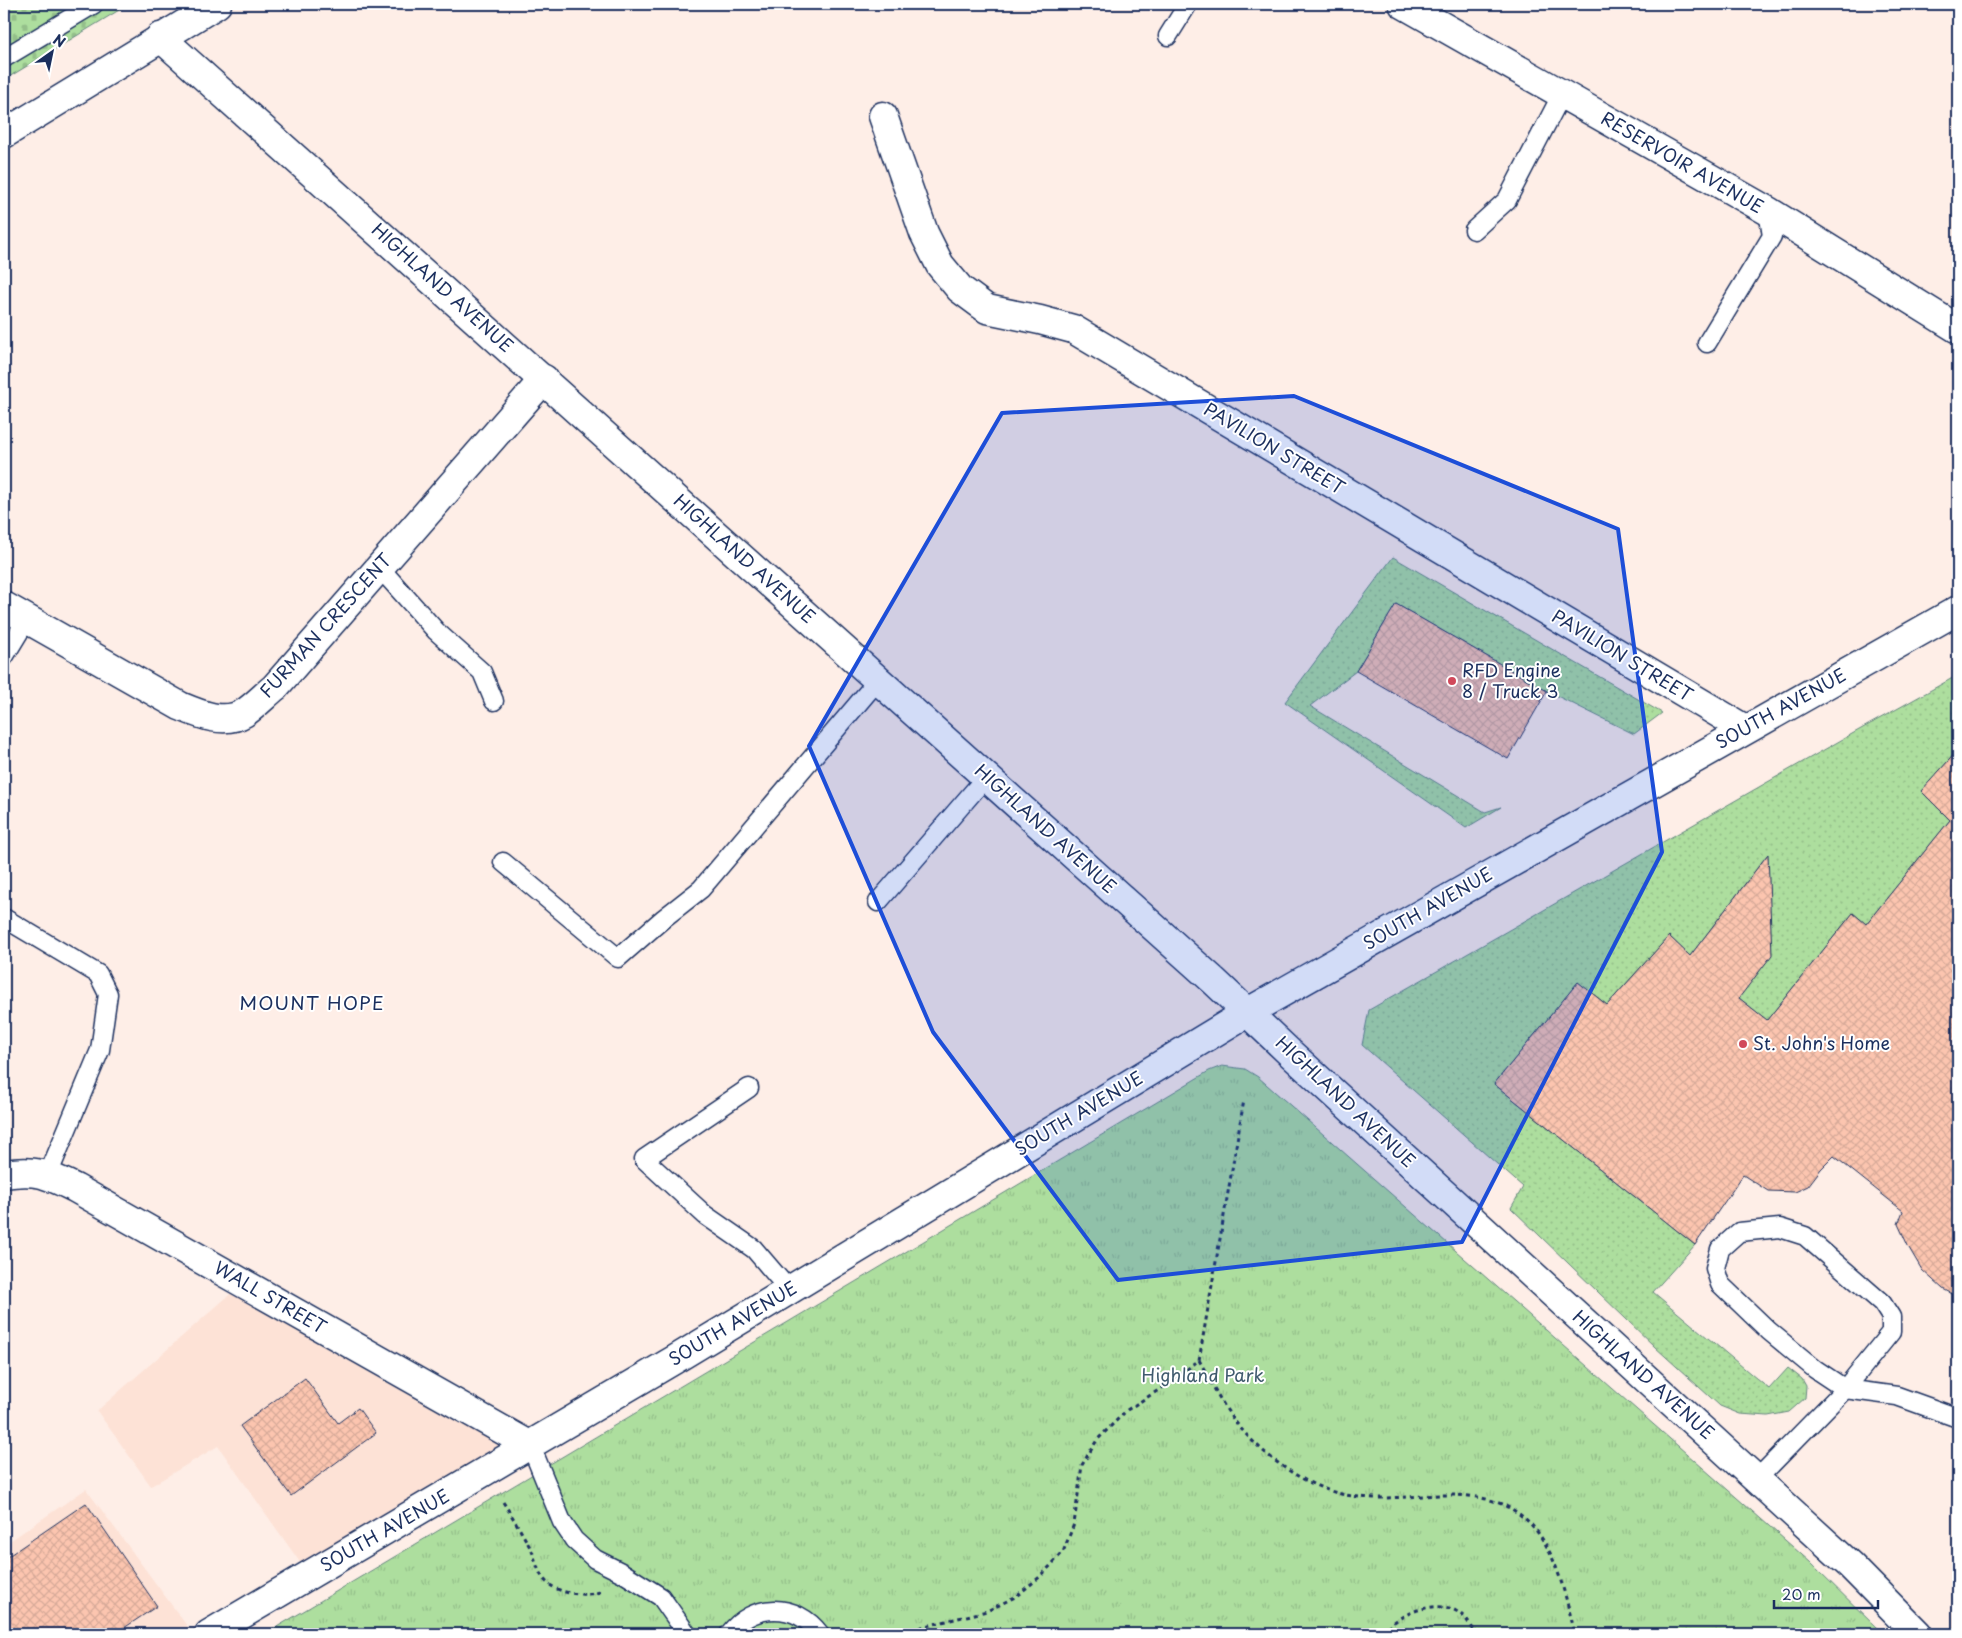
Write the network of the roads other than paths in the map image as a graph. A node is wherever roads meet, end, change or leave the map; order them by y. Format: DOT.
graph roads {
  1 [pos="94,4"];
  2 [pos="217,4"];
  3 [pos="1188,4"];
  4 [pos="1402,4"];
  5 [pos="1168,36"];
  6 [pos="160,37"];
  7 [pos="4,58"];
  8 [pos="1562,94"];
  9 [pos="883,116"];
  10 [pos="4,134"];
  11 [pos="1768,212"];
  12 [pos="1474,230"];
  13 [pos="1958,329"];
  14 [pos="1707,343"];
  15 [pos="544,379"];
  16 [pos="379,567"];
  17 [pos="1958,610"];
  18 [pos="15,612"];
  19 [pos="4,657"];
  20 [pos="878,680"];
  21 [pos="494,701"];
  22 [pos="1745,729"];
  23 [pos="986,777"];
  24 [pos="503,862"];
  25 [pos="878,902"];
  26 [pos="4,918"];
  27 [pos="1248,1012"];
  28 [pos="749,1088"];
  29 [pos="4,1174"];
  30 [pos="48,1175"];
  31 [pos="789,1290"];
  32 [pos="1845,1390"];
  33 [pos="1958,1418"];
  34 [pos="530,1446"];
  35 [pos="1757,1479"];
  36 [pos="209,1634"];
  37 [pos="687,1634"];
  38 [pos="729,1634"];
  39 [pos="820,1634"];
  40 [pos="1918,1634"];
  1 -- 7 [label="lane"];
  2 -- 6 [label="street"];
  3 -- 5 [label="lane"];
  4 -- 8 [label="street, RESERVOIR AVENUE"];
  6 -- 10 [label="street"];
  6 -- 15 [label="street, HIGHLAND AVENUE"];
  8 -- 11 [label="street, RESERVOIR AVENUE"];
  8 -- 12 [label="lane"];
  9 -- 22 [label="street, PAVILION STREET"];
  11 -- 13 [label="street, RESERVOIR AVENUE"];
  11 -- 14 [label="lane"];
  15 -- 16 [label="street, FURMAN CRESCENT"];
  15 -- 20 [label="street, HIGHLAND AVENUE"];
  16 -- 18 [label="street, FURMAN CRESCENT"];
  16 -- 21 [label="lane"];
  17 -- 22 [label="street, SOUTH AVENUE"];
  18 -- 19 [label="lane"];
  20 -- 23 [label="street, HIGHLAND AVENUE"];
  20 -- 24 [label="lane"];
  22 -- 27 [label="street, SOUTH AVENUE"];
  23 -- 25 [label="lane"];
  23 -- 27 [label="street, HIGHLAND AVENUE"];
  26 -- 30 [label="lane"];
  27 -- 31 [label="street, SOUTH AVENUE"];
  27 -- 35 [label="street, HIGHLAND AVENUE"];
  28 -- 31 [label="lane"];
  29 -- 30 [label="street, WALL STREET"];
  30 -- 34 [label="street, WALL STREET"];
  31 -- 34 [label="street, SOUTH AVENUE"];
  32 -- 32 [label="lane"];
  32 -- 33 [label="lane"];
  32 -- 35 [label="lane"];
  34 -- 36 [label="street, SOUTH AVENUE"];
  34 -- 37 [label="lane"];
  35 -- 40 [label="street, HIGHLAND AVENUE"];
  38 -- 39 [label="lane"];
}
